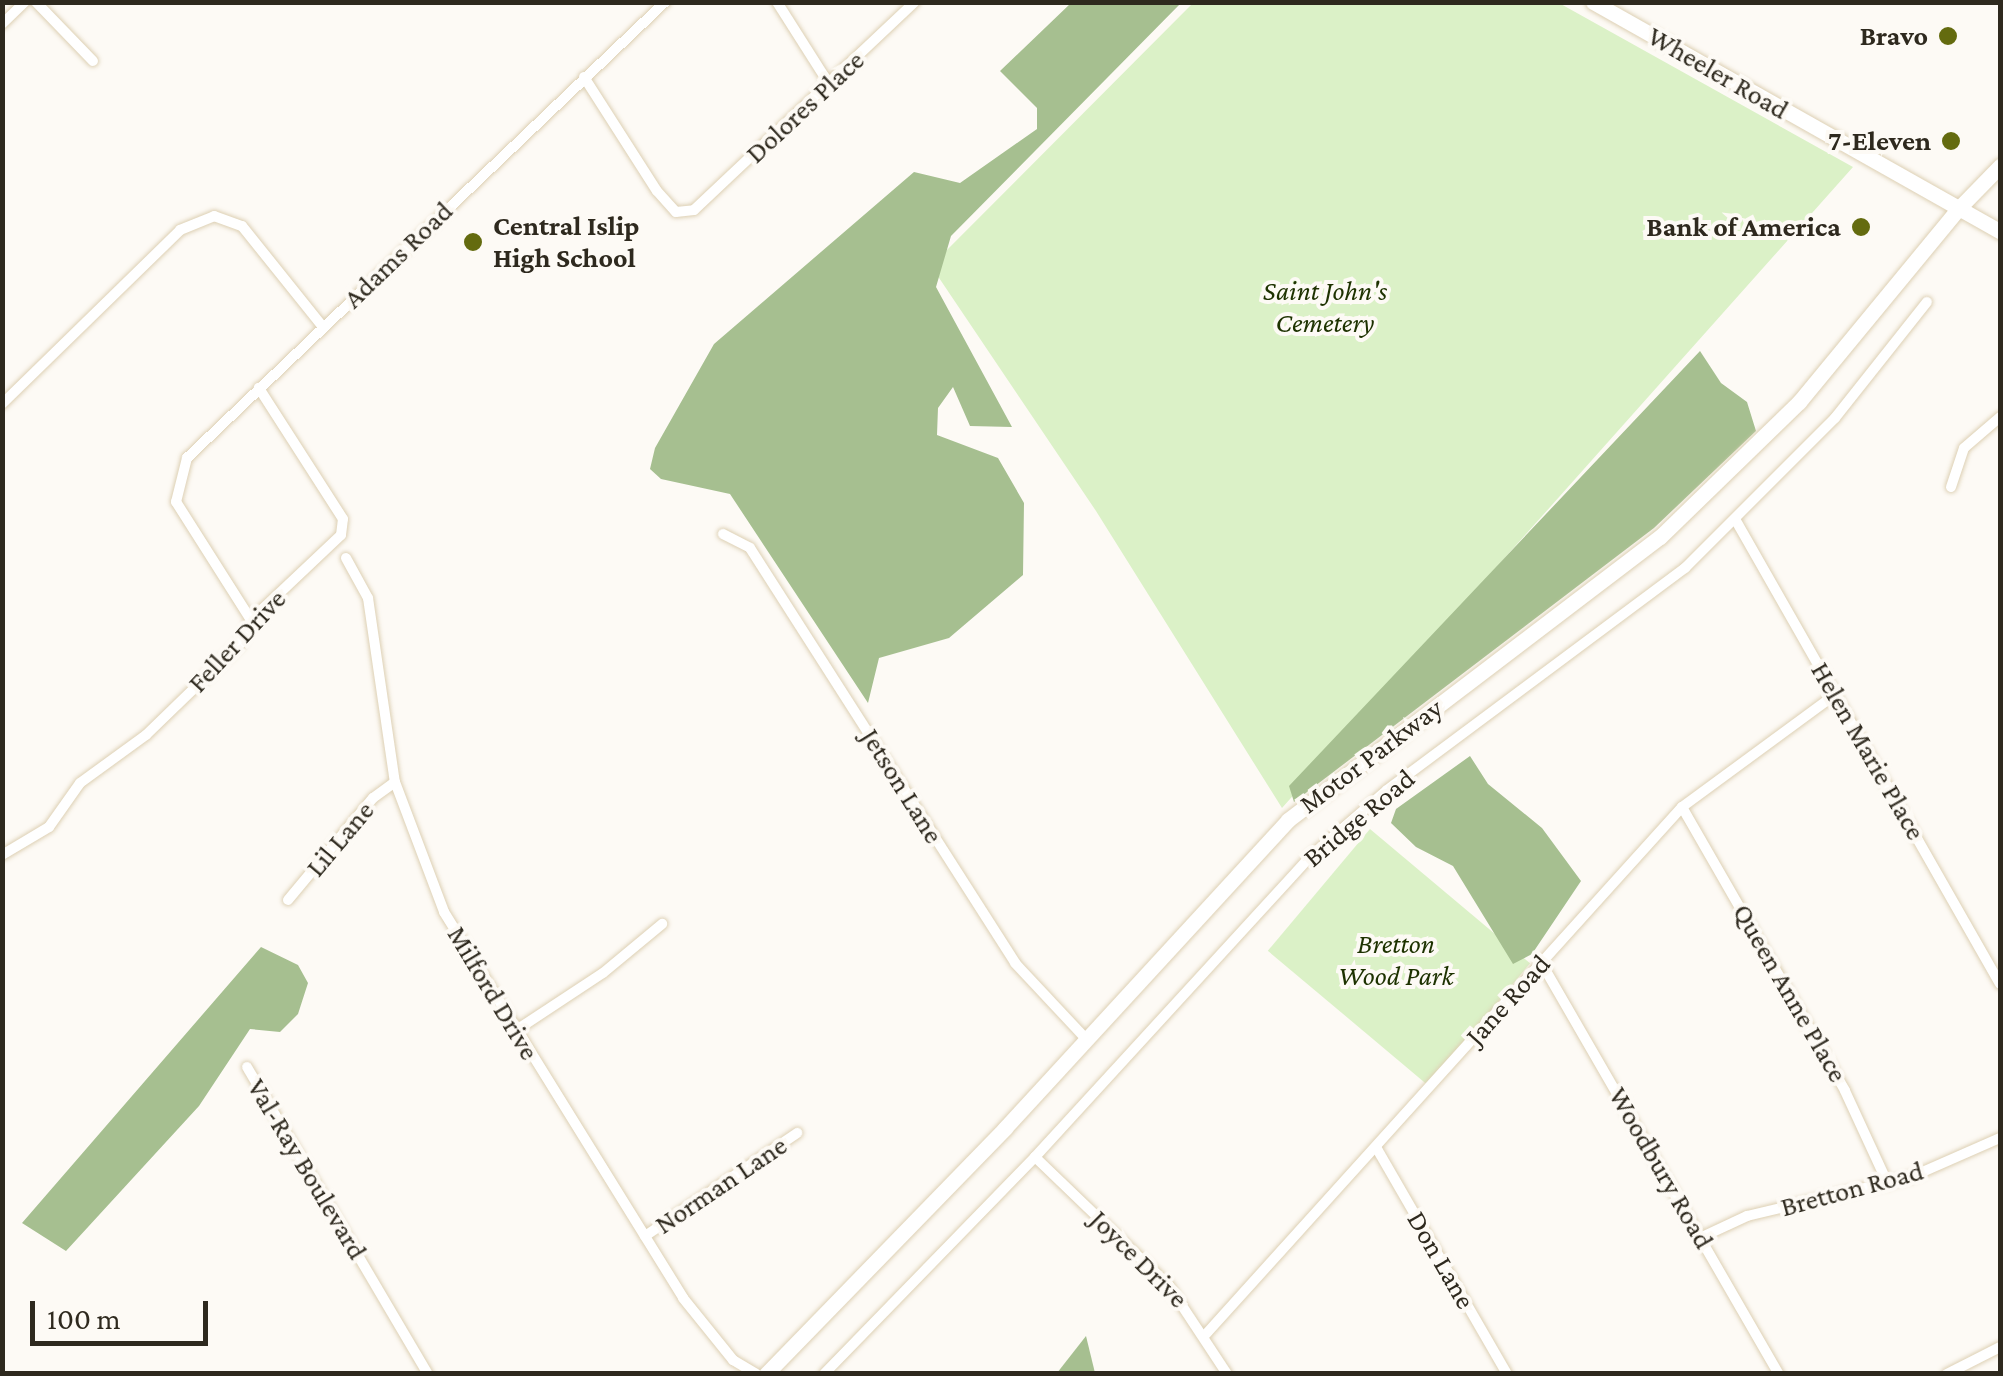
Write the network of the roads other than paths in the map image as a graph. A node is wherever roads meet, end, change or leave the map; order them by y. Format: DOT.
graph roads {
  1 [pos="24,2"];
  2 [pos="36,2"];
  3 [pos="665,2"];
  4 [pos="777,2"];
  5 [pos="915,2"];
  6 [pos="1593,2"];
  7 [pos="2,24"];
  8 [pos="94,61"];
  9 [pos="584,77"];
  10 [pos="829,84"];
  11 [pos="2000,166"];
  12 [pos="1957,210"];
  13 [pos="2000,230"];
  14 [pos="1928,302"];
  15 [pos="323,326"];
  16 [pos="260,388"];
  17 [pos="2,404"];
  18 [pos="2000,417"];
  19 [pos="1952,486"];
  20 [pos="1735,519"];
  21 [pos="723,534"];
  22 [pos="346,558"];
  23 [pos="251,620"];
  24 [pos="1836,694"];
  25 [pos="395,782"];
  26 [pos="1682,807"];
  27 [pos="2,855"];
  28 [pos="288,900"];
  29 [pos="662,924"];
  30 [pos="1542,964"];
  31 [pos="2000,984"];
  32 [pos="515,1031"];
  33 [pos="1086,1039"];
  34 [pos="247,1067"];
  35 [pos="796,1133"];
  36 [pos="2000,1138"];
  37 [pos="1376,1147"];
  38 [pos="1035,1157"];
  39 [pos="1888,1184"];
  40 [pos="645,1236"];
  41 [pos="1702,1237"];
  42 [pos="1206,1334"];
  43 [pos="2000,1347"];
  44 [pos="428,1374"];
  45 [pos="756,1374"];
  46 [pos="766,1374"];
  47 [pos="824,1374"];
  48 [pos="1227,1374"];
  49 [pos="1507,1374"];
  50 [pos="1779,1374"];
  51 [pos="1946,1374"];
  1 -- 7 [label="street"];
  2 -- 8 [label="street"];
  3 -- 9 [label="street, Adams Road"];
  4 -- 10 [label="street"];
  5 -- 10 [label="street, Dolores Place"];
  6 -- 12 [label="main road, Wheeler Road"];
  9 -- 10 [label="street, Dolores Place"];
  9 -- 15 [label="street, Adams Road"];
  11 -- 12 [label="main road, Motor Parkway"];
  12 -- 13 [label="main road, Wheeler Road"];
  12 -- 33 [label="main road, Motor Parkway"];
  14 -- 20 [label="street, Bridge Road"];
  15 -- 16 [label="street"];
  15 -- 17 [label="street, Adams Road"];
  16 -- 23 [label="street"];
  16 -- 23 [label="street, Feller Drive"];
  18 -- 19 [label="street"];
  20 -- 24 [label="street, Helen Marie Place"];
  20 -- 38 [label="street, Bridge Road"];
  21 -- 33 [label="street, Jetson Lane"];
  22 -- 25 [label="street, Milford Drive"];
  23 -- 27 [label="street, Feller Drive"];
  24 -- 26 [label="street, Jane Road"];
  24 -- 31 [label="street, Helen Marie Place"];
  25 -- 28 [label="street, Lil Lane"];
  25 -- 32 [label="street, Milford Drive"];
  26 -- 30 [label="street, Jane Road"];
  26 -- 39 [label="street, Queen Anne Place"];
  29 -- 32 [label="street"];
  30 -- 37 [label="street, Jane Road"];
  30 -- 41 [label="street, Woodbury Road"];
  32 -- 40 [label="street, Milford Drive"];
  33 -- 46 [label="main road, Motor Parkway"];
  34 -- 44 [label="street, Val-Ray Boulevard"];
  35 -- 40 [label="street, Norman Lane"];
  36 -- 39 [label="street, Bretton Road"];
  37 -- 42 [label="street, Jane Road"];
  37 -- 49 [label="street, Don Lane"];
  38 -- 42 [label="street, Joyce Drive"];
  38 -- 47 [label="street, Bridge Road"];
  39 -- 41 [label="street, Bretton Road"];
  40 -- 45 [label="street, Milford Drive"];
  41 -- 50 [label="street, Woodbury Road"];
  42 -- 48 [label="street, Joyce Drive"];
  43 -- 51 [label="street"];
}
